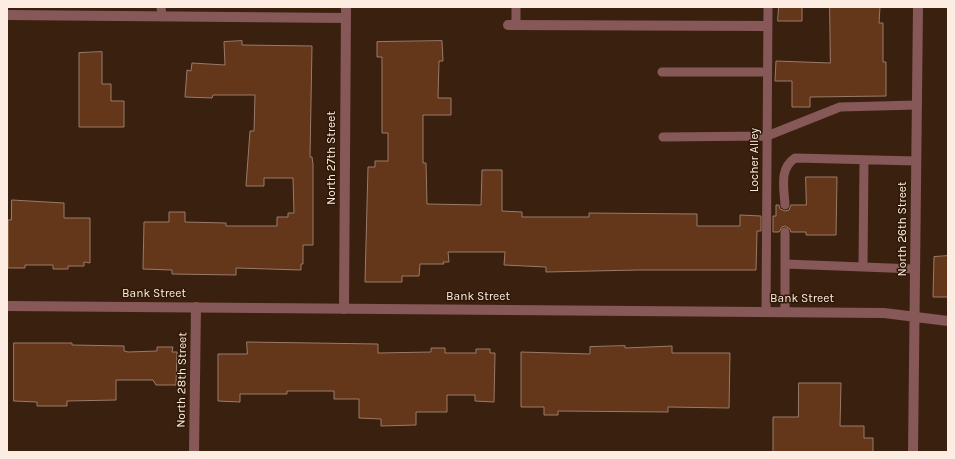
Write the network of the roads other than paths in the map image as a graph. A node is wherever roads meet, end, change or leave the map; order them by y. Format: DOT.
graph roads {
  1 [pos="346,7"];
  2 [pos="516,7"];
  3 [pos="768,7"];
  4 [pos="918,7"];
  5 [pos="162,12"];
  6 [pos="7,15"];
  7 [pos="346,18"];
  8 [pos="512,25"];
  9 [pos="768,26"];
  10 [pos="662,72"];
  11 [pos="767,72"];
  12 [pos="917,105"];
  13 [pos="767,136"];
  14 [pos="663,137"];
  15 [pos="864,160"];
  16 [pos="916,162"];
  17 [pos="785,205"];
  18 [pos="785,232"];
  19 [pos="785,264"];
  20 [pos="863,267"];
  21 [pos="915,269"];
  22 [pos="7,306"];
  23 [pos="196,308"];
  24 [pos="344,309"];
  25 [pos="766,312"];
  26 [pos="785,312"];
  27 [pos="915,318"];
  28 [pos="948,321"];
  29 [pos="194,452"];
  30 [pos="913,452"];
  1 -- 7 [label="street, North 27th Street"];
  2 -- 8 [label="lane"];
  3 -- 9 [label="lane, Locher Alley"];
  4 -- 12 [label="street, North 26th Street"];
  5 -- 6 [label="street"];
  5 -- 7 [label="street"];
  7 -- 24 [label="street, North 27th Street"];
  8 -- 9 [label="street"];
  9 -- 11 [label="lane, Locher Alley"];
  10 -- 11 [label="lane"];
  11 -- 13 [label="lane, Locher Alley"];
  12 -- 13 [label="lane"];
  12 -- 16 [label="street, North 26th Street"];
  13 -- 14 [label="lane"];
  13 -- 25 [label="lane, Locher Alley"];
  15 -- 16 [label="lane"];
  15 -- 17 [label="lane"];
  15 -- 20 [label="lane"];
  16 -- 21 [label="street, North 26th Street"];
  18 -- 19 [label="lane"];
  19 -- 20 [label="lane"];
  19 -- 26 [label="lane"];
  20 -- 21 [label="lane"];
  21 -- 27 [label="street, North 26th Street"];
  22 -- 23 [label="street, Bank Street"];
  23 -- 24 [label="street, Bank Street"];
  23 -- 29 [label="street, North 28th Street"];
  24 -- 25 [label="street, Bank Street"];
  25 -- 26 [label="street, Bank Street"];
  26 -- 27 [label="street, Bank Street"];
  27 -- 28 [label="street, Bank Street"];
  27 -- 30 [label="street, North 26th Street"];
}
